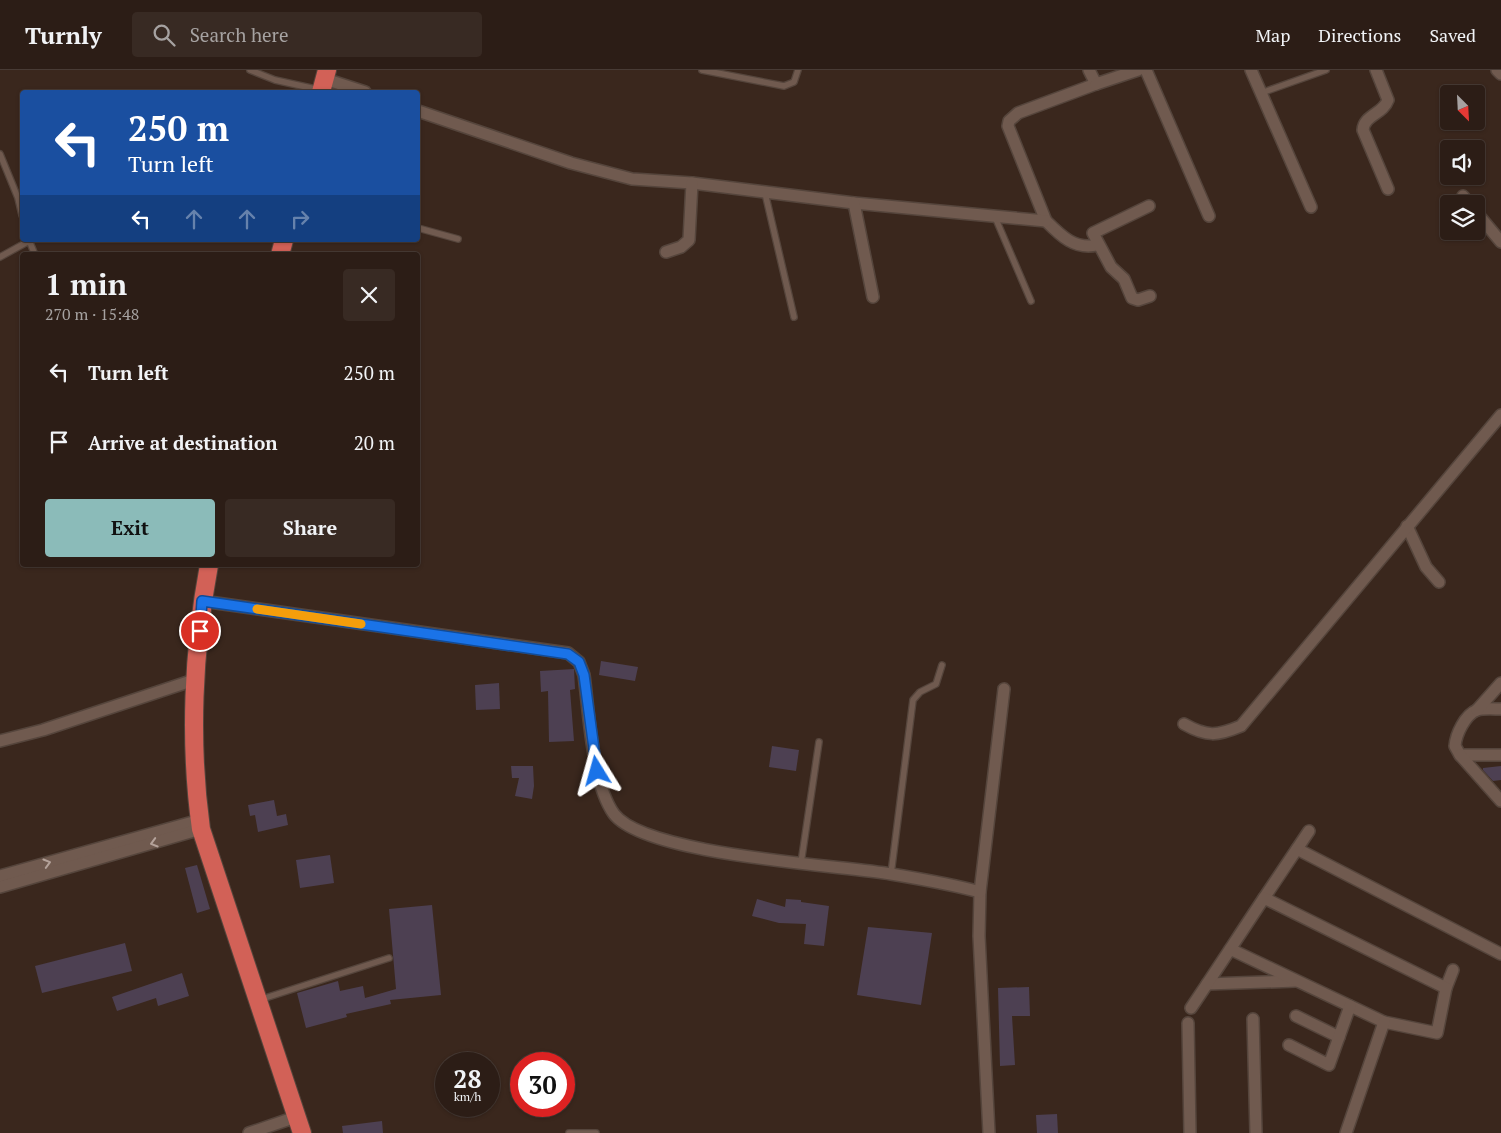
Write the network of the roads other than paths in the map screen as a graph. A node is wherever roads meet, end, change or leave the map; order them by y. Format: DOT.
graph roads {
  1 [pos="250,70"];
  2 [pos="702,70"];
  3 [pos="798,70"];
  4 [pos="1089,70"];
  5 [pos="1138,70"];
  6 [pos="1146,70"];
  7 [pos="1251,70"];
  8 [pos="1326,70"];
  9 [pos="1376,70"];
  10 [pos="1497,70"];
  11 [pos="1501,74"];
  12 [pos="324,83"];
  13 [pos="1096,84"];
  14 [pos="356,90"];
  15 [pos="1261,93"];
  16 [pos="420,111"];
  17 [pos="0,154"];
  18 [pos="692,183"];
  19 [pos="1388,189"];
  20 [pos="765,193"];
  21 [pos="854,203"];
  22 [pos="20,206"];
  23 [pos="1149,206"];
  24 [pos="1311,207"];
  25 [pos="1210,216"];
  26 [pos="994,217"];
  27 [pos="1046,220"];
  28 [pos="1485,223"];
  29 [pos="420,229"];
  30 [pos="458,239"];
  31 [pos="27,242"];
  32 [pos="1501,242"];
  33 [pos="1097,245"];
  34 [pos="666,252"];
  35 [pos="0,257"];
  36 [pos="1150,296"];
  37 [pos="873,297"];
  38 [pos="1031,301"];
  39 [pos="794,318"];
  40 [pos="1501,415"];
  41 [pos="1406,526"];
  42 [pos="209,567"];
  43 [pos="1439,582"];
  44 [pos="202,601"];
  45 [pos="942,665"];
  46 [pos="197,679"];
  47 [pos="1501,683"];
  48 [pos="1004,689"];
  49 [pos="1501,709"];
  50 [pos="1477,710"];
  51 [pos="1184,724"];
  52 [pos="0,741"];
  53 [pos="819,742"];
  54 [pos="1460,755"];
  55 [pos="1501,755"];
  56 [pos="1501,800"];
  57 [pos="200,825"];
  58 [pos="1308,831"];
  59 [pos="1297,849"];
  60 [pos="801,863"];
  61 [pos="891,874"];
  62 [pos="25,875"];
  63 [pos="0,876"];
  64 [pos="0,888"];
  65 [pos="980,892"];
  66 [pos="1264,898"];
  67 [pos="1230,949"];
  68 [pos="1501,954"];
  69 [pos="390,958"];
  70 [pos="1453,970"];
  71 [pos="1298,981"];
  72 [pos="1207,984"];
  73 [pos="1446,988"];
  74 [pos="257,1000"];
  75 [pos="1350,1006"];
  76 [pos="1191,1008"];
  77 [pos="1296,1016"];
  78 [pos="1253,1018"];
  79 [pos="1384,1022"];
  80 [pos="1188,1023"];
  81 [pos="1339,1036"];
  82 [pos="1289,1045"];
  83 [pos="299,1125"];
  84 [pos="249,1133"];
  85 [pos="569,1133"];
  86 [pos="596,1133"];
  87 [pos="989,1133"];
  88 [pos="1190,1133"];
  89 [pos="1256,1133"];
  90 [pos="1346,1133"];
  1 -- 12 [label="lane"];
  2 -- 3 [label="lane"];
  4 -- 13 [label="street"];
  5 -- 13 [label="street"];
  6 -- 25 [label="street"];
  7 -- 15 [label="street"];
  8 -- 15 [label="lane"];
  9 -- 19 [label="street"];
  10 -- 11 [label="street"];
  12 -- 14 [label="street"];
  13 -- 27 [label="street"];
  15 -- 24 [label="street"];
  16 -- 18 [label="street"];
  17 -- 22 [label="lane"];
  18 -- 20 [label="street"];
  18 -- 34 [label="street"];
  20 -- 21 [label="street"];
  20 -- 39 [label="lane"];
  21 -- 26 [label="street"];
  21 -- 37 [label="street"];
  23 -- 33 [label="street"];
  26 -- 27 [label="street"];
  26 -- 38 [label="lane"];
  27 -- 33 [label="street"];
  28 -- 32 [label="street"];
  29 -- 30 [label="lane"];
  31 -- 35 [label="lane"];
  33 -- 36 [label="street"];
  40 -- 41 [label="street"];
  41 -- 43 [label="street"];
  41 -- 51 [label="street"];
  42 -- 44 [label="highway"];
  44 -- 46 [label="highway"];
  44 -- 60 [label="street"];
  45 -- 61 [label="lane"];
  46 -- 52 [label="street"];
  46 -- 57 [label="highway"];
  47 -- 50 [label="street"];
  48 -- 65 [label="street"];
  49 -- 50 [label="street"];
  50 -- 54 [label="street"];
  53 -- 60 [label="lane"];
  54 -- 55 [label="street"];
  54 -- 56 [label="street"];
  57 -- 62 [label="street"];
  57 -- 74 [label="highway"];
  58 -- 59 [label="street"];
  59 -- 66 [label="street"];
  59 -- 68 [label="street"];
  60 -- 61 [label="street"];
  61 -- 65 [label="street"];
  62 -- 63 [label="street"];
  62 -- 64 [label="street"];
  65 -- 87 [label="street"];
  66 -- 67 [label="street"];
  66 -- 73 [label="street"];
  67 -- 71 [label="street"];
  67 -- 72 [label="street"];
  69 -- 74 [label="lane"];
  70 -- 73 [label="street"];
  71 -- 72 [label="street"];
  71 -- 75 [label="street"];
  72 -- 76 [label="street"];
  73 -- 79 [label="street"];
  74 -- 83 [label="highway"];
  75 -- 79 [label="street"];
  75 -- 81 [label="street"];
  77 -- 81 [label="street"];
  78 -- 89 [label="street"];
  79 -- 90 [label="street"];
  80 -- 88 [label="street"];
  81 -- 82 [label="street"];
  83 -- 84 [label="street"];
  85 -- 86 [label="lane"];
}
